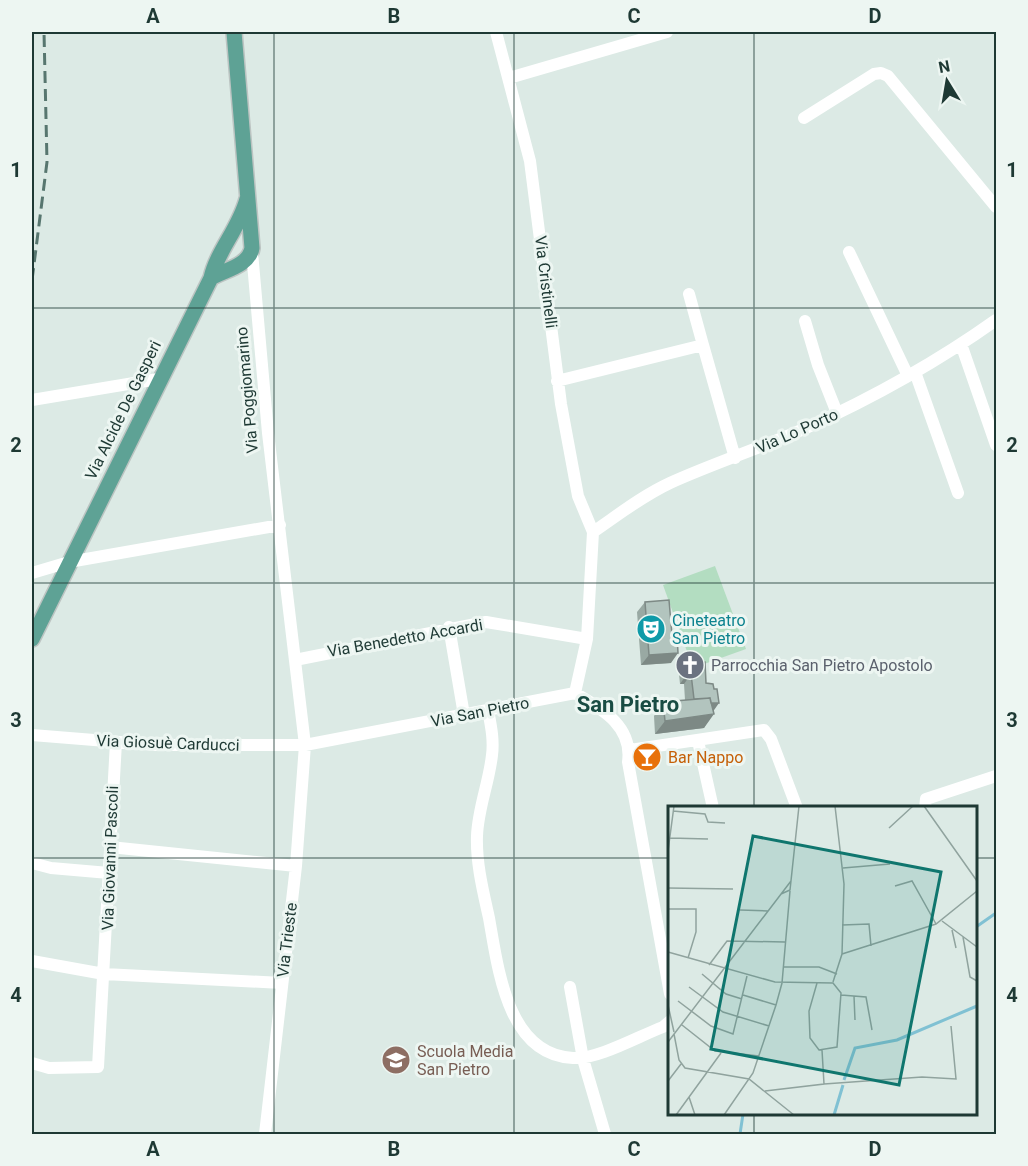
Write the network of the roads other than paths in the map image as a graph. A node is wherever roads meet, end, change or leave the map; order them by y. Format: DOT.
graph roads {
  1 [pos="234,32"];
  2 [pos="496,32"];
  3 [pos="667,32"];
  4 [pos="509,78"];
  5 [pos="804,118"];
  6 [pos="247,199"];
  7 [pos="996,207"];
  8 [pos="230,242"];
  9 [pos="252,248"];
  10 [pos="849,252"];
  11 [pos="241,263"];
  12 [pos="211,278"];
  13 [pos="689,294"];
  14 [pos="996,320"];
  15 [pos="805,321"];
  16 [pos="961,344"];
  17 [pos="703,345"];
  18 [pos="911,374"];
  19 [pos="158,379"];
  20 [pos="557,381"];
  21 [pos="32,400"];
  22 [pos="837,413"];
  23 [pos="996,445"];
  24 [pos="735,458"];
  25 [pos="958,493"];
  26 [pos="280,525"];
  27 [pos="593,532"];
  28 [pos="69,562"];
  29 [pos="32,573"];
  30 [pos="449,627"];
  31 [pos="32,639"];
  32 [pos="588,639"];
  33 [pos="294,660"];
  34 [pos="575,693"];
  35 [pos="488,710"];
  36 [pos="464,715"];
  37 [pos="32,735"];
  38 [pos="698,741"];
  39 [pos="116,742"];
  40 [pos="304,745"];
  41 [pos="630,750"];
  42 [pos="996,776"];
  43 [pos="713,806"];
  44 [pos="797,806"];
  45 [pos="925,806"];
  46 [pos="110,847"];
  47 [pos="32,863"];
  48 [pos="296,866"];
  49 [pos="109,873"];
  50 [pos="32,961"];
  51 [pos="104,974"];
  52 [pos="282,983"];
  53 [pos="570,987"];
  54 [pos="668,988"];
  55 [pos="668,1022"];
  56 [pos="583,1059"];
  57 [pos="32,1063"];
  58 [pos="265,1134"];
  59 [pos="605,1134"];
  1 -- 6 [label="main road, Via Poggiomarino"];
  2 -- 4 [label="street, Via Cristinelli"];
  3 -- 4 [label="street"];
  4 -- 20 [label="street, Via Cristinelli"];
  5 -- 7 [label="street"];
  6 -- 8 [label="main road, Via Alcide De Gasperi"];
  6 -- 9 [label="main road, Via Poggiomarino"];
  8 -- 9 [label="main road"];
  8 -- 11 [label="main road"];
  8 -- 12 [label="main road, Via Alcide De Gasperi"];
  9 -- 11 [label="main road"];
  9 -- 26 [label="street, Via Poggiomarino"];
  10 -- 18 [label="street"];
  11 -- 12 [label="main road"];
  12 -- 19 [label="main road, Via Alcide De Gasperi"];
  13 -- 17 [label="street"];
  14 -- 16 [label="street, Via Lo Porto"];
  15 -- 22 [label="street"];
  16 -- 18 [label="street, Via Lo Porto"];
  16 -- 23 [label="street"];
  17 -- 20 [label="street"];
  17 -- 24 [label="street"];
  18 -- 22 [label="street, Via Lo Porto"];
  18 -- 25 [label="street"];
  19 -- 21 [label="street"];
  19 -- 28 [label="main road, Via Alcide De Gasperi"];
  20 -- 27 [label="street, Via Cristinelli"];
  22 -- 24 [label="street, Via Lo Porto"];
  24 -- 27 [label="street, Via Lo Porto"];
  26 -- 28 [label="street"];
  26 -- 33 [label="street, Via Poggiomarino"];
  27 -- 32 [label="street"];
  28 -- 29 [label="street"];
  28 -- 31 [label="main road, Via Alcide De Gasperi"];
  30 -- 32 [label="street, Via Benedetto Accardi"];
  30 -- 33 [label="street, Via Benedetto Accardi"];
  30 -- 36 [label="street"];
  32 -- 34 [label="street"];
  33 -- 40 [label="street, Via Poggiomarino"];
  34 -- 35 [label="street, Via San Pietro"];
  34 -- 41 [label="street"];
  35 -- 36 [label="street, Via San Pietro"];
  35 -- 56 [label="street"];
  36 -- 40 [label="street, Via San Pietro"];
  37 -- 39 [label="street, Via Giosuè Carducci"];
  38 -- 41 [label="street"];
  38 -- 43 [label="street"];
  38 -- 44 [label="street"];
  39 -- 40 [label="street, Via Giosuè Carducci"];
  39 -- 46 [label="street, Via Giovanni Pascoli"];
  40 -- 48 [label="street, Via Trieste"];
  41 -- 54 [label="street"];
  42 -- 45 [label="street"];
  46 -- 48 [label="street"];
  46 -- 49 [label="street, Via Giovanni Pascoli"];
  47 -- 49 [label="street"];
  48 -- 52 [label="street, Via Trieste"];
  49 -- 51 [label="street, Via Giovanni Pascoli"];
  50 -- 51 [label="street"];
  51 -- 52 [label="street"];
  51 -- 57 [label="street, Via Giovanni Pascoli"];
  52 -- 58 [label="street, Via Trieste"];
  53 -- 56 [label="street"];
  55 -- 56 [label="street"];
  56 -- 59 [label="street"];
}
